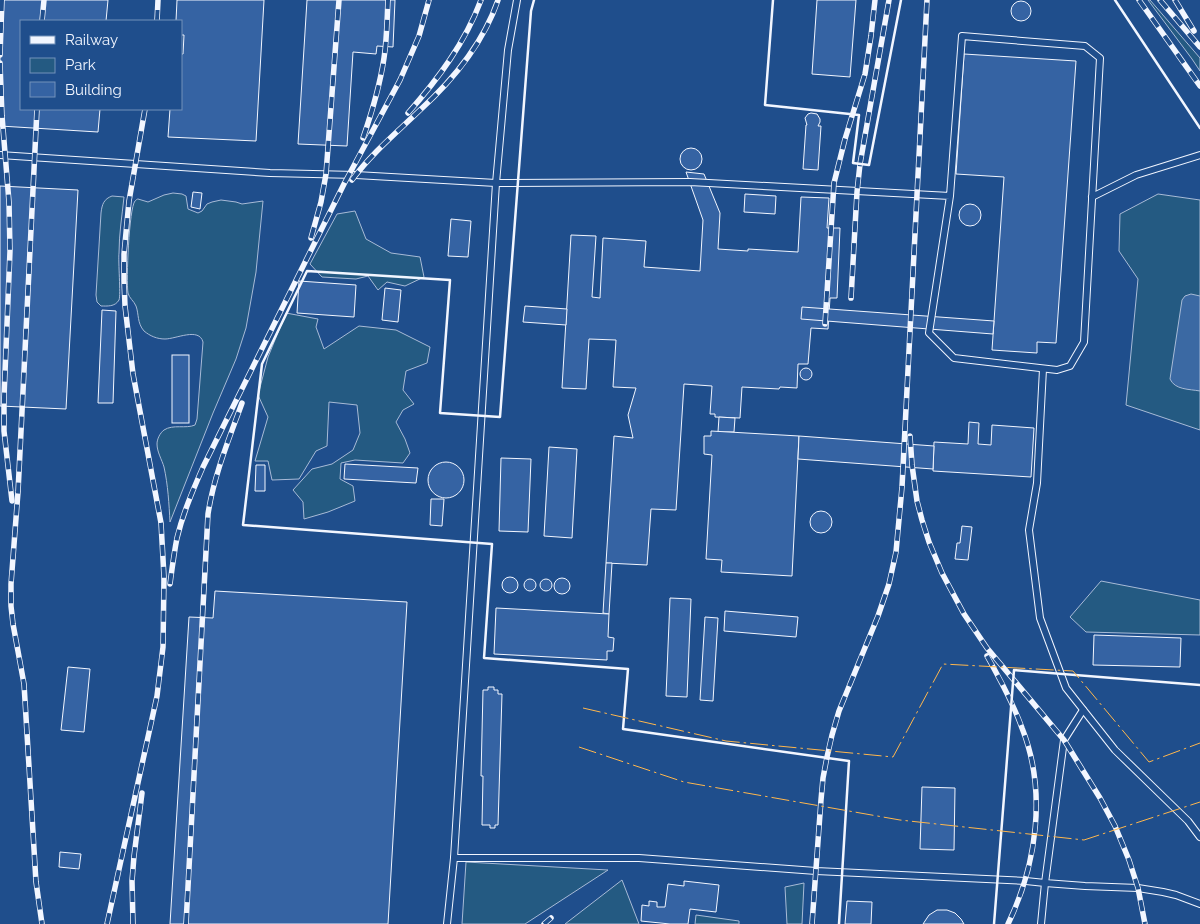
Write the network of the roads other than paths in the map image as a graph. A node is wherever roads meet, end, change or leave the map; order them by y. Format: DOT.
graph roads {
  1 [pos="517,0"];
  2 [pos="0,155"];
  3 [pos="1200,155"];
  4 [pos="496,183"];
  5 [pos="950,196"];
  6 [pos="1092,197"];
  7 [pos="1043,369"];
  8 [pos="1083,710"];
  9 [pos="1200,837"];
  10 [pos="454,858"];
  11 [pos="1045,883"];
  12 [pos="1200,904"];
  13 [pos="447,924"];
  14 [pos="1041,924"];
  1 -- 4 [label="lane"];
  2 -- 4 [label="lane"];
  3 -- 6 [label="lane"];
  4 -- 5 [label="lane"];
  4 -- 10 [label="lane"];
  5 -- 6 [label="lane"];
  5 -- 7 [label="lane"];
  6 -- 7 [label="lane"];
  7 -- 8 [label="lane"];
  8 -- 9 [label="lane"];
  8 -- 11 [label="lane"];
  10 -- 11 [label="lane"];
  10 -- 13 [label="lane"];
  11 -- 12 [label="lane"];
  11 -- 14 [label="lane"];
}
